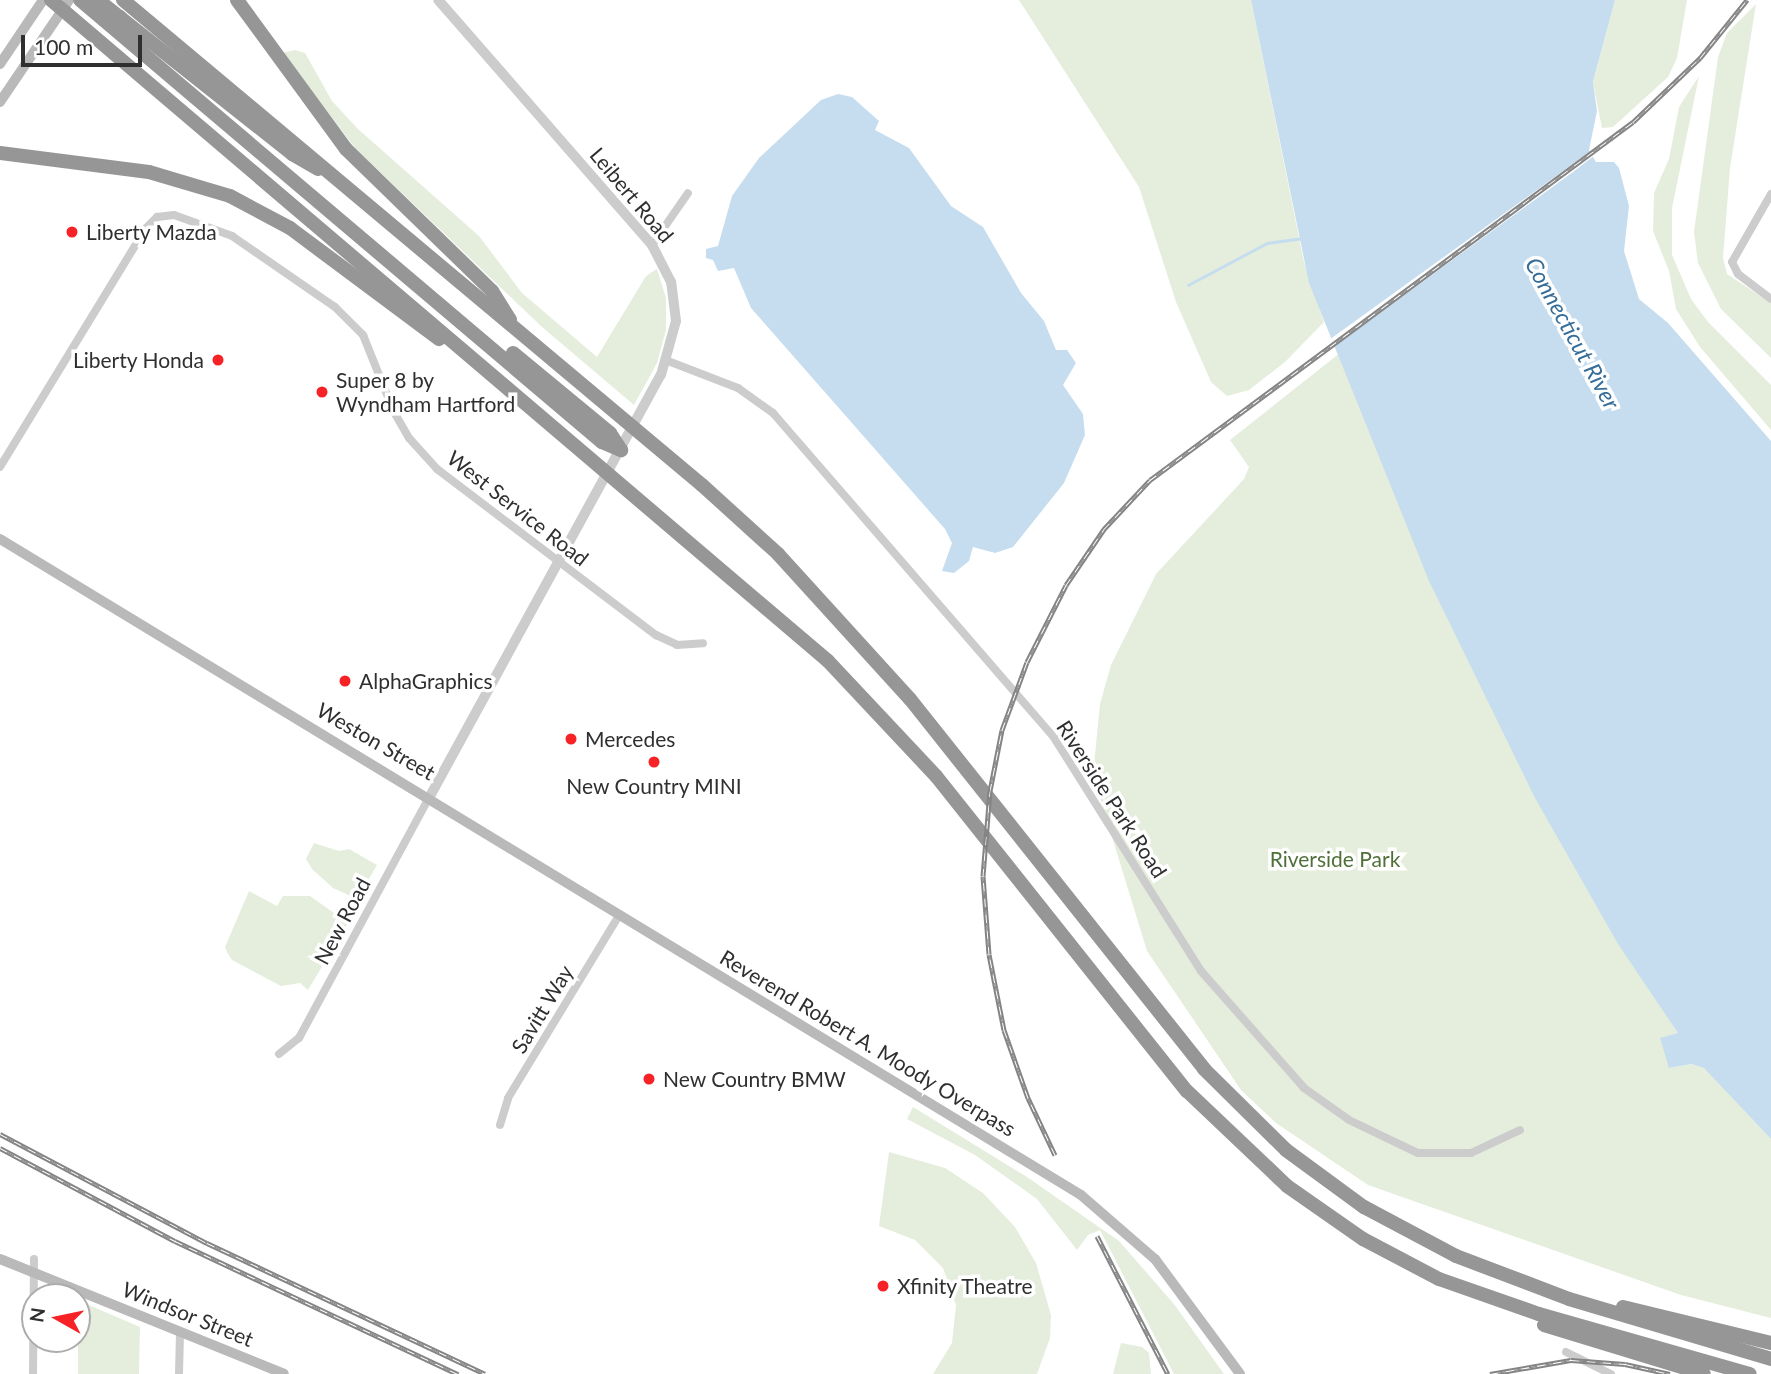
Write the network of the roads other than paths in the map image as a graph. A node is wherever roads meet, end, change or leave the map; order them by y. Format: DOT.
graph roads {
  1 [pos="43,0"];
  2 [pos="51,0"];
  3 [pos="69,0"];
  4 [pos="80,0"];
  5 [pos="98,0"];
  6 [pos="123,0"];
  7 [pos="237,0"];
  8 [pos="438,0"];
  9 [pos="120,18"];
  10 [pos="0,64"];
  11 [pos="0,102"];
  12 [pos="0,153"];
  13 [pos="29,158"];
  14 [pos="0,161"];
  15 [pos="338,179"];
  16 [pos="688,193"];
  17 [pos="1771,194"];
  18 [pos="652,245"];
  19 [pos="1771,299"];
  20 [pos="514,327"];
  21 [pos="668,361"];
  22 [pos="480,363"];
  23 [pos="621,450"];
  24 [pos="0,467"];
  25 [pos="0,539"];
  26 [pos="559,563"];
  27 [pos="703,643"];
  28 [pos="429,798"];
  29 [pos="620,914"];
  30 [pos="279,1055"];
  31 [pos="500,1125"];
  32 [pos="1520,1130"];
  33 [pos="0,1259"];
  34 [pos="34,1259"];
  35 [pos="34,1273"];
  36 [pos="1480,1294"];
  37 [pos="1590,1305"];
  38 [pos="180,1332"];
  39 [pos="1766,1341"];
  40 [pos="1566,1352"];
  41 [pos="1771,1359"];
  42 [pos="33,1374"];
  43 [pos="179,1374"];
  44 [pos="285,1374"];
  45 [pos="1240,1374"];
  46 [pos="1611,1374"];
  47 [pos="1704,1374"];
  48 [pos="1750,1374"];
  1 -- 10 [label="main road"];
  2 -- 22 [label="highway"];
  3 -- 11 [label="main road"];
  4 -- 23 [label="highway"];
  5 -- 9 [label="highway"];
  6 -- 15 [label="highway"];
  7 -- 20 [label="highway"];
  8 -- 18 [label="street, Leibert Road"];
  9 -- 15 [label="highway"];
  9 -- 23 [label="highway"];
  12 -- 13 [label="highway"];
  13 -- 14 [label="highway"];
  13 -- 22 [label="highway"];
  15 -- 20 [label="highway"];
  16 -- 18 [label="street"];
  17 -- 19 [label="street"];
  18 -- 21 [label="street, Leibert Road"];
  20 -- 37 [label="highway"];
  21 -- 23 [label="street, Leibert Road"];
  21 -- 32 [label="street, Riverside Park Road"];
  22 -- 36 [label="highway"];
  23 -- 26 [label="street, Weston Street"];
  24 -- 26 [label="street, West Service Road"];
  25 -- 28 [label="main road, Weston Street"];
  26 -- 27 [label="street, West Service Road"];
  26 -- 28 [label="street, Weston Street"];
  28 -- 29 [label="main road, Reverend Robert A. Moody Overpass"];
  28 -- 30 [label="street, New Road"];
  29 -- 31 [label="street, Savitt Way"];
  29 -- 45 [label="main road, Reverend Robert A. Moody Overpass"];
  33 -- 35 [label="main road, Windsor Street"];
  34 -- 35 [label="street"];
  35 -- 38 [label="main road, Windsor Street"];
  35 -- 42 [label="street"];
  36 -- 47 [label="highway"];
  36 -- 48 [label="highway"];
  37 -- 39 [label="highway"];
  37 -- 41 [label="highway"];
  38 -- 43 [label="street"];
  38 -- 44 [label="main road, Windsor Street"];
  40 -- 46 [label="street"];
}
